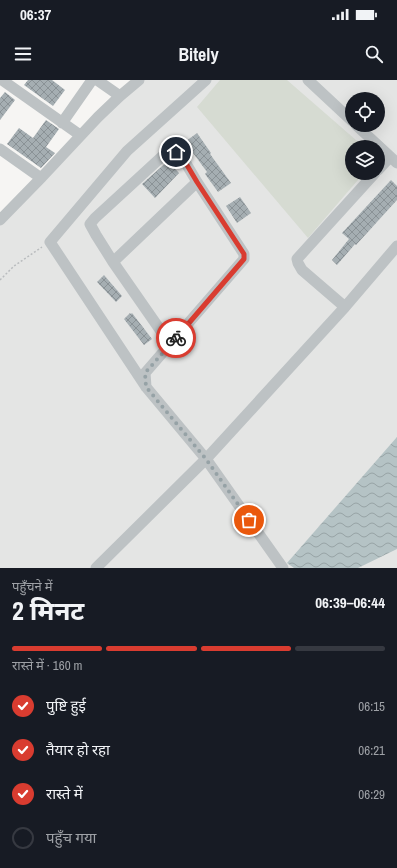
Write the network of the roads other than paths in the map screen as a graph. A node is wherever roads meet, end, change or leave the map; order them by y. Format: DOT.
graph roads {
  1 [pos="2,80"];
  2 [pos="92,80"];
  3 [pos="97,80"];
  4 [pos="139,80"];
  5 [pos="206,80"];
  6 [pos="308,80"];
  7 [pos="120,96"];
  8 [pos="345,114"];
  9 [pos="62,123"];
  10 [pos="363,132"];
  11 [pos="80,135"];
  12 [pos="0,149"];
  13 [pos="393,160"];
  14 [pos="41,178"];
  15 [pos="369,180"];
  16 [pos="197,182"];
  17 [pos="0,220"];
  18 [pos="397,246"];
  19 [pos="113,262"];
  20 [pos="345,307"];
  21 [pos="170,344"];
  22 [pos="146,387"];
  23 [pos="206,459"];
  24 [pos="96,568"];
  25 [pos="283,568"];
  1 -- 9 [label="street"];
  2 -- 9 [label="street"];
  3 -- 7 [label="street"];
  4 -- 7 [label="street"];
  5 -- 22 [label="street"];
  6 -- 8 [label="street"];
  7 -- 11 [label="street"];
  9 -- 11 [label="street"];
  10 -- 13 [label="street"];
  11 -- 14 [label="street"];
  12 -- 14 [label="street"];
  14 -- 17 [label="street"];
  15 -- 20 [label="street"];
  16 -- 19 [label="street"];
  16 -- 19 [label="street"];
  16 -- 21 [label="street"];
  18 -- 20 [label="street"];
  19 -- 21 [label="street"];
  20 -- 23 [label="street"];
  21 -- 22 [label="street"];
  22 -- 23 [label="street"];
  23 -- 24 [label="street"];
  23 -- 25 [label="street"];
}
